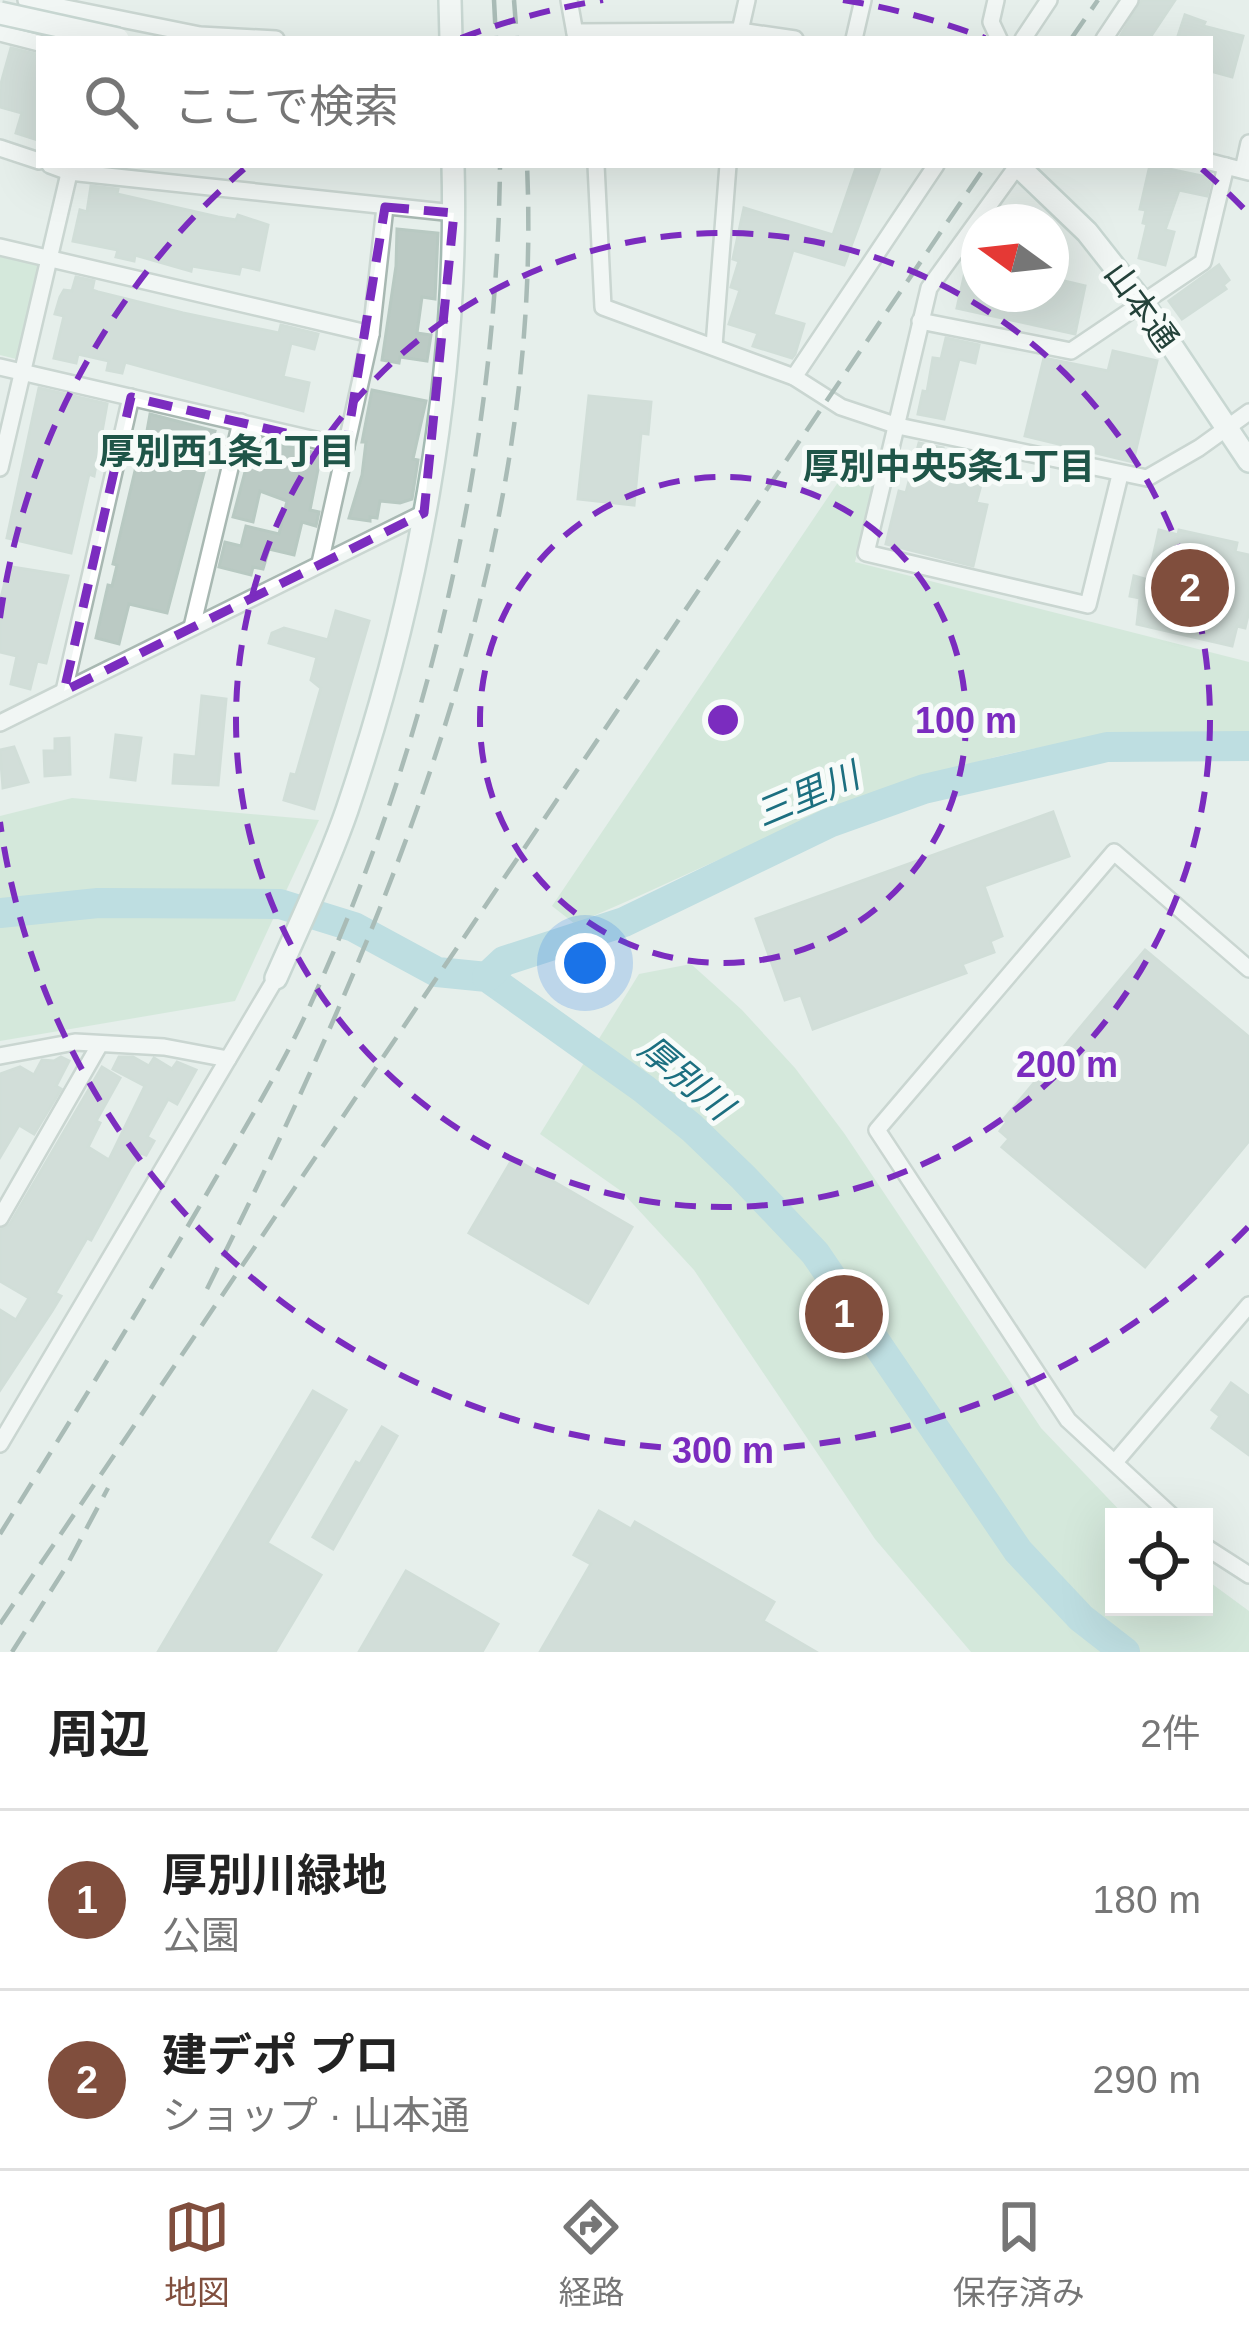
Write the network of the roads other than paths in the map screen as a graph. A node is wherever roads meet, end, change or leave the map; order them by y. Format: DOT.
graph roads {
  1 [pos="26,0"];
  2 [pos="110,0"];
  3 [pos="450,0"];
  4 [pos="568,0"];
  5 [pos="747,0"];
  6 [pos="863,0"];
  7 [pos="996,0"];
  8 [pos="1048,0"];
  9 [pos="1130,0"];
  10 [pos="0,13"];
  11 [pos="106,18"];
  12 [pos="740,31"];
  13 [pos="0,33"];
  14 [pos="101,36"];
  15 [pos="104,36"];
  16 [pos="219,36"];
  17 [pos="451,36"];
  18 [pos="576,36"];
  19 [pos="774,36"];
  20 [pos="855,36"];
  21 [pos="998,36"];
  22 [pos="1025,36"];
  23 [pos="1106,36"];
  24 [pos="36,42"];
  25 [pos="1249,143"];
  26 [pos="0,148"];
  27 [pos="36,160"];
  28 [pos="1232,167"];
  29 [pos="70,168"];
  30 [pos="453,168"];
  31 [pos="596,168"];
  32 [pos="728,168"];
  33 [pos="934,168"];
  34 [pos="1016,168"];
  35 [pos="1021,168"];
  36 [pos="385,207"];
  37 [pos="454,213"];
  38 [pos="0,247"];
  39 [pos="49,259"];
  40 [pos="1143,304"];
  41 [pos="920,321"];
  42 [pos="371,334"];
  43 [pos="714,346"];
  44 [pos="0,367"];
  45 [pos="22,372"];
  46 [pos="794,377"];
  47 [pos="131,397"];
  48 [pos="1249,412"];
  49 [pos="241,422"];
  50 [pos="898,426"];
  51 [pos="1226,428"];
  52 [pos="346,446"];
  53 [pos="1249,461"];
  54 [pos="0,469"];
  55 [pos="1120,475"];
  56 [pos="424,513"];
  57 [pos="320,563"];
  58 [pos="192,627"];
  59 [pos="64,692"];
  60 [pos="0,723"];
  61 [pos="1249,969"];
  62 [pos="275,978"];
  63 [pos="100,1044"];
  64 [pos="0,1056"];
  65 [pos="229,1059"];
  66 [pos="0,1218"];
  67 [pos="1249,1305"];
  68 [pos="0,1444"];
  69 [pos="1116,1461"];
  70 [pos="1164,1508"];
  71 [pos="1213,1552"];
  72 [pos="1249,1576"];
  1 -- 11 [label="street"];
  2 -- 11 [label="street"];
  3 -- 17 [label="street"];
  4 -- 18 [label="street"];
  5 -- 12 [label="street"];
  6 -- 20 [label="street"];
  7 -- 21 [label="street"];
  8 -- 22 [label="street"];
  9 -- 23 [label="street"];
  10 -- 15 [label="street, bridge"];
  11 -- 14 [label="street"];
  11 -- 16 [label="street"];
  12 -- 18 [label="street"];
  12 -- 19 [label="street"];
  13 -- 24 [label="street"];
  25 -- 28 [label="street"];
  26 -- 27 [label="street"];
  28 -- 40 [label="street"];
  29 -- 36 [label="street"];
  29 -- 39 [label="street"];
  30 -- 37 [label="street"];
  31 -- 43 [label="street"];
  32 -- 43 [label="street"];
  33 -- 46 [label="street"];
  34 -- 41 [label="street"];
  35 -- 40 [label="street, 山本通"];
  36 -- 37 [label="street"];
  36 -- 42 [label="street"];
  37 -- 56 [label="street"];
  38 -- 39 [label="street"];
  39 -- 42 [label="street"];
  39 -- 45 [label="street"];
  40 -- 41 [label="street"];
  40 -- 51 [label="street, 山本通"];
  41 -- 50 [label="street"];
  42 -- 52 [label="street"];
  43 -- 46 [label="street"];
  44 -- 45 [label="street"];
  45 -- 47 [label="street"];
  45 -- 54 [label="street"];
  46 -- 50 [label="street"];
  47 -- 49 [label="street"];
  47 -- 59 [label="street"];
  48 -- 51 [label="street"];
  49 -- 52 [label="street"];
  49 -- 58 [label="street"];
  50 -- 55 [label="street"];
  50 -- 55 [label="street"];
  51 -- 53 [label="street, 山本通"];
  51 -- 55 [label="street"];
  52 -- 57 [label="street"];
  56 -- 57 [label="street"];
  56 -- 62 [label="street"];
  57 -- 58 [label="street"];
  58 -- 59 [label="street"];
  59 -- 60 [label="street"];
  61 -- 69 [label="street"];
  62 -- 65 [label="street"];
  63 -- 64 [label="street"];
  63 -- 65 [label="street"];
  63 -- 66 [label="street"];
  65 -- 68 [label="street"];
  67 -- 69 [label="street"];
  69 -- 70 [label="street"];
  71 -- 72 [label="street"];
}
